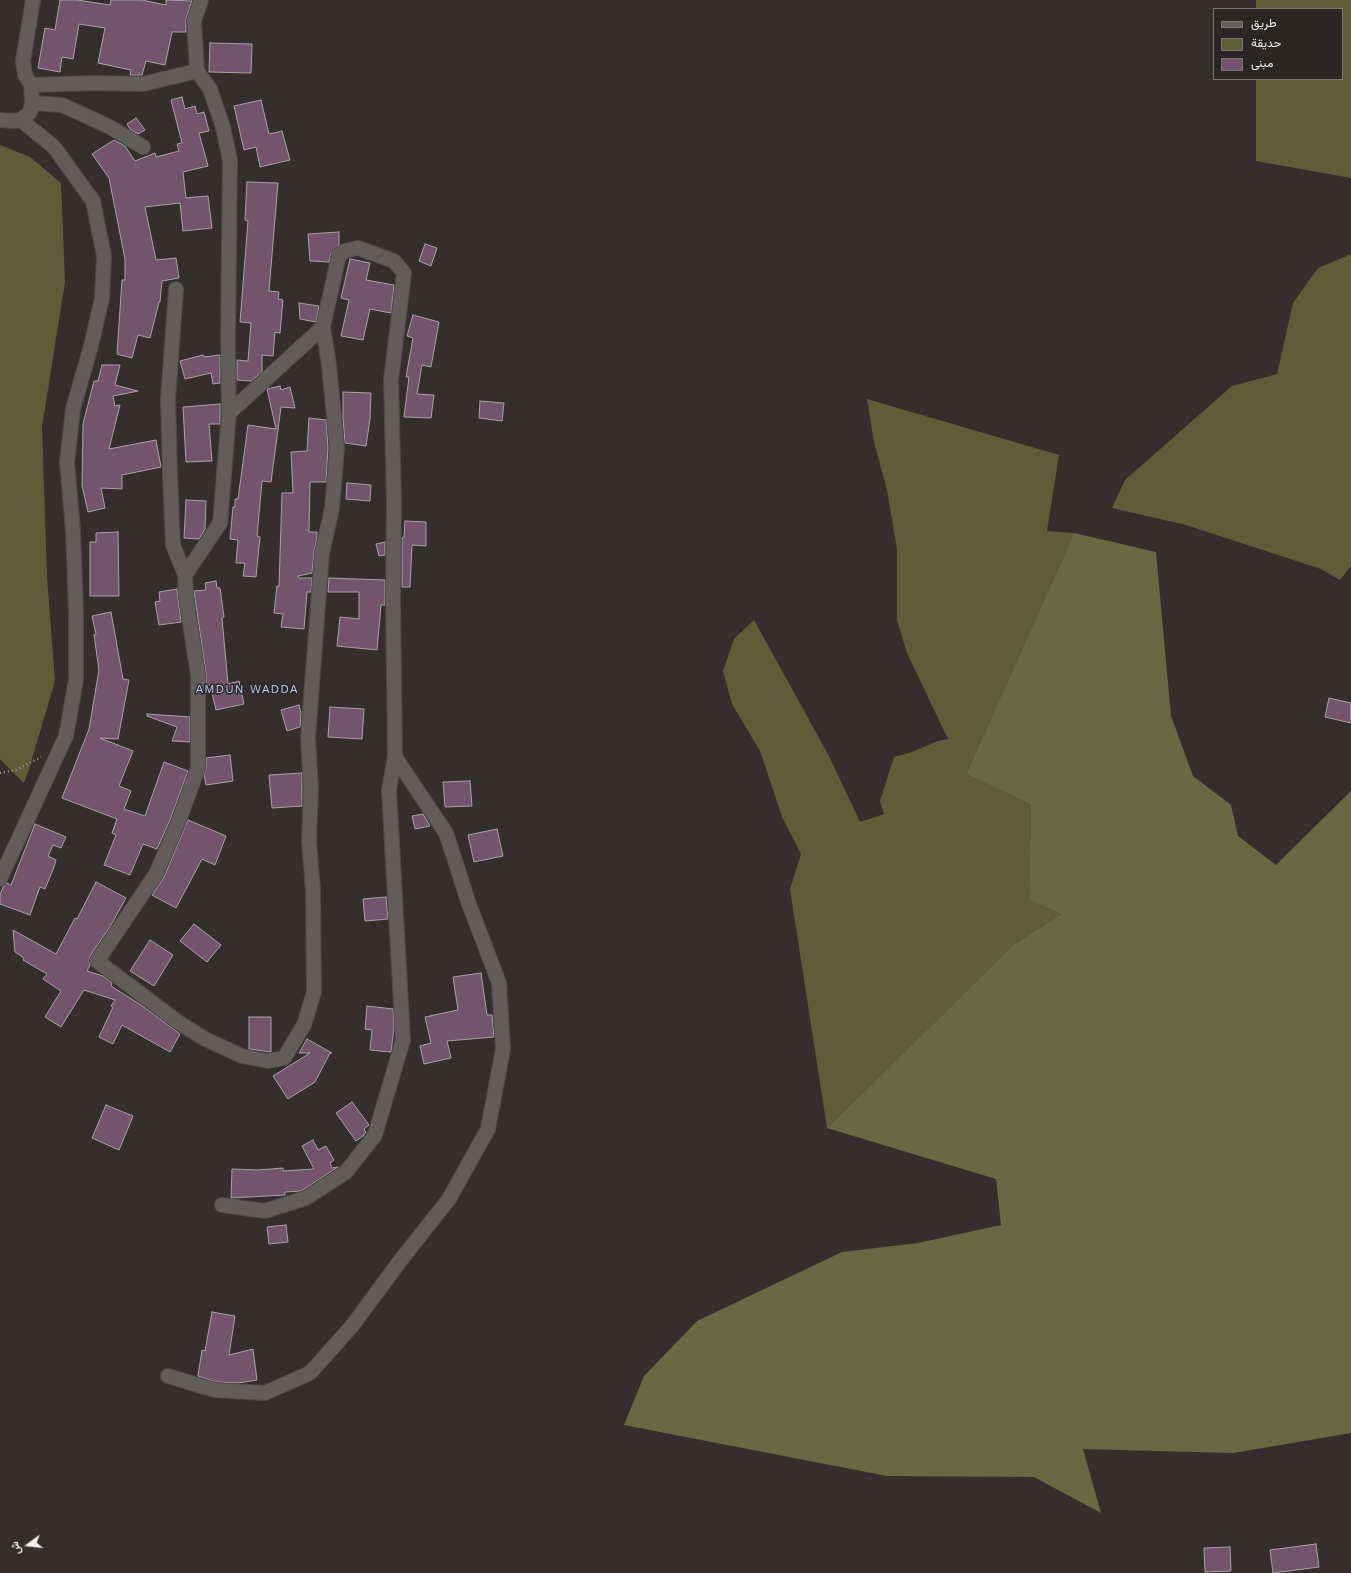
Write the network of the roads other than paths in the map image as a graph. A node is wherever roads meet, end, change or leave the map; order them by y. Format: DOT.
graph roads {
  1 [pos="32,0"];
  2 [pos="201,0"];
  3 [pos="197,71"];
  4 [pos="31,85"];
  5 [pos="32,103"];
  6 [pos="0,120"];
  7 [pos="21,120"];
  8 [pos="143,147"];
  9 [pos="176,289"];
  10 [pos="323,326"];
  11 [pos="230,413"];
  12 [pos="185,575"];
  13 [pos="395,757"];
  14 [pos="0,879"];
  15 [pos="222,1205"];
  16 [pos="168,1376"];
  1 -- 4 [label="street"];
  2 -- 3 [label="street"];
  3 -- 4 [label="street"];
  3 -- 11 [label="street"];
  4 -- 5 [label="street"];
  5 -- 7 [label="street"];
  5 -- 8 [label="street"];
  6 -- 7 [label="street"];
  7 -- 14 [label="street"];
  9 -- 12 [label="street"];
  10 -- 11 [label="street"];
  10 -- 12 [label="street"];
  10 -- 13 [label="street"];
  11 -- 12 [label="street"];
  13 -- 15 [label="street"];
  13 -- 16 [label="street"];
}
